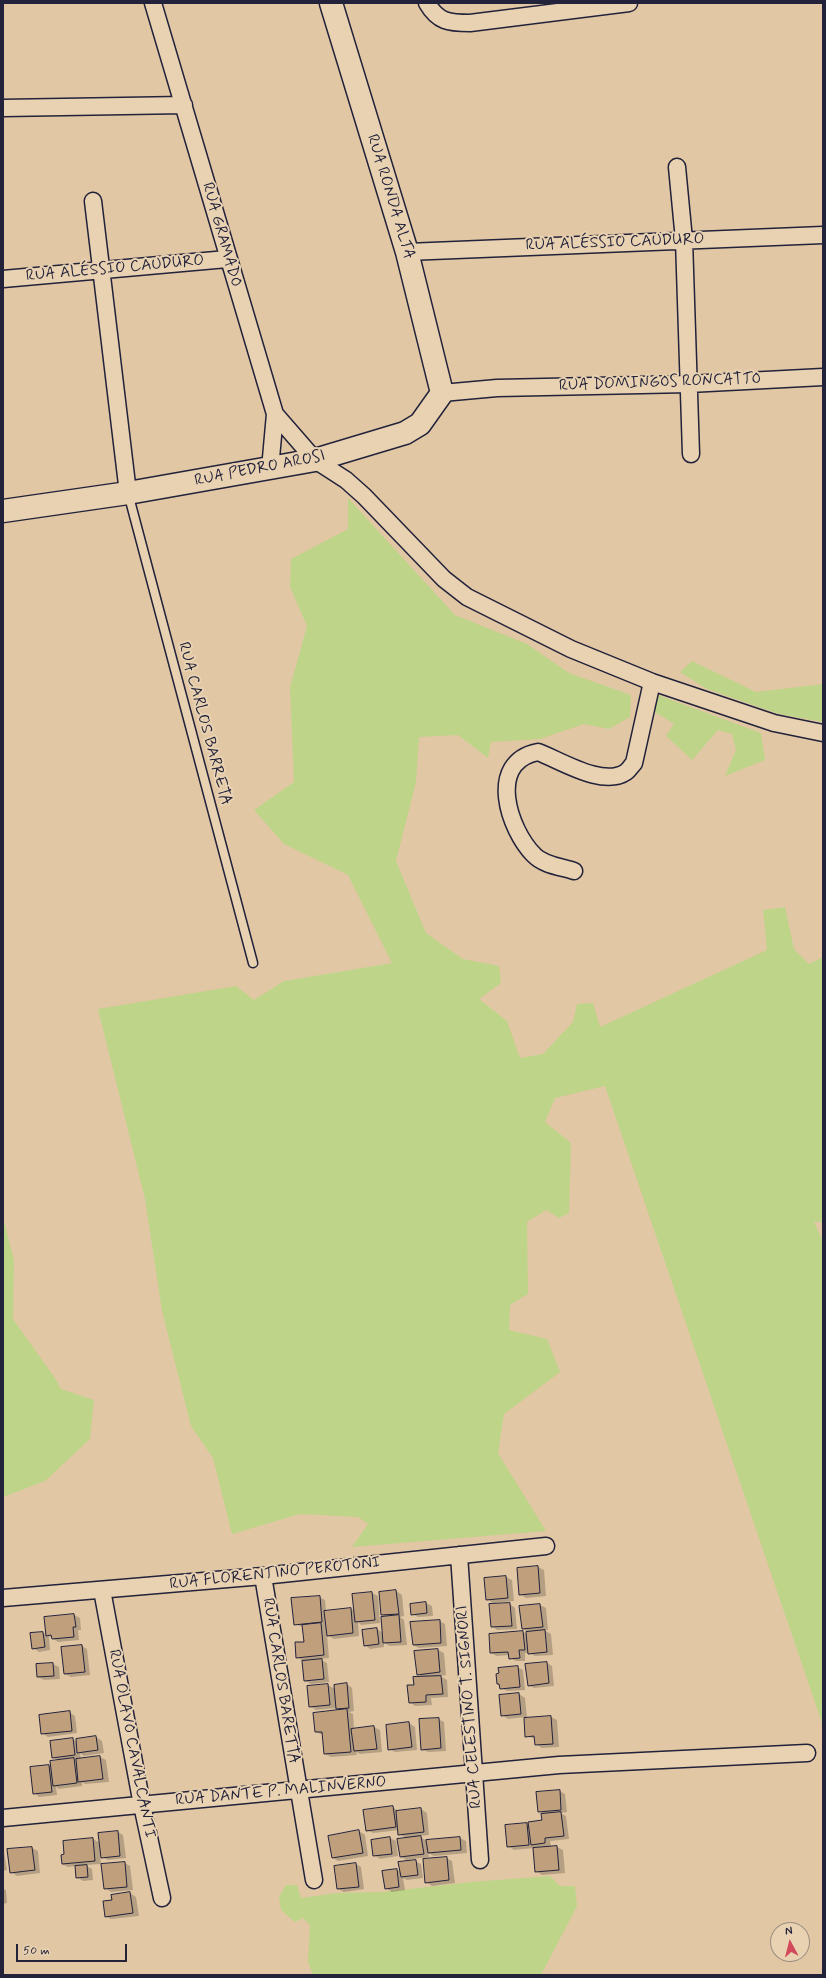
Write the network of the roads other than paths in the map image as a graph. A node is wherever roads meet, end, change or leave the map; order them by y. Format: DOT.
graph roads {
  1 [pos="153,3"];
  2 [pos="331,3"];
  3 [pos="427,3"];
  4 [pos="628,3"];
  5 [pos="184,104"];
  6 [pos="3,108"];
  7 [pos="677,167"];
  8 [pos="93,201"];
  9 [pos="823,235"];
  10 [pos="684,240"];
  11 [pos="407,252"];
  12 [pos="227,259"];
  13 [pos="100,270"];
  14 [pos="3,279"];
  15 [pos="823,377"];
  16 [pos="690,384"];
  17 [pos="442,393"];
  18 [pos="274,414"];
  19 [pos="690,454"];
  20 [pos="315,460"];
  21 [pos="270,469"];
  22 [pos="128,493"];
  23 [pos="3,511"];
  24 [pos="652,682"];
  25 [pos="823,733"];
  26 [pos="574,871"];
  27 [pos="253,963"];
  28 [pos="546,1546"];
  29 [pos="459,1555"];
  30 [pos="263,1576"];
  31 [pos="102,1590"];
  32 [pos="3,1598"];
  33 [pos="807,1753"];
  34 [pos="475,1774"];
  35 [pos="298,1791"];
  36 [pos="142,1805"];
  37 [pos="3,1818"];
  38 [pos="480,1860"];
  39 [pos="314,1880"];
  40 [pos="162,1898"];
  1 -- 5 [label="street, RUA GRAMADO"];
  2 -- 11 [label="street, RUA RONDA ALTA"];
  3 -- 4 [label="street"];
  5 -- 6 [label="street"];
  5 -- 12 [label="street, RUA GRAMADO"];
  7 -- 10 [label="street"];
  8 -- 13 [label="street"];
  9 -- 10 [label="street, RUA ALÉSSIO CAUDURO"];
  10 -- 11 [label="street, RUA ALÉSSIO CAUDURO"];
  10 -- 16 [label="street"];
  11 -- 17 [label="street, RUA RONDA ALTA"];
  12 -- 13 [label="street, RUA ALÉSSIO CAUDURO"];
  12 -- 18 [label="street, RUA GRAMADO"];
  13 -- 14 [label="street, RUA ALÉSSIO CAUDURO"];
  13 -- 22 [label="street"];
  15 -- 16 [label="street, RUA DOMINGOS RONCATTO"];
  16 -- 17 [label="street, RUA DOMINGOS RONCATTO"];
  16 -- 19 [label="street"];
  17 -- 20 [label="street, RUA PEDRO AROSI"];
  18 -- 20 [label="street"];
  18 -- 21 [label="street, RUA GRAMADO"];
  20 -- 21 [label="street, RUA PEDRO AROSI"];
  20 -- 24 [label="street"];
  21 -- 22 [label="street, RUA PEDRO AROSI"];
  22 -- 23 [label="street, RUA PEDRO AROSI"];
  22 -- 27 [label="lane, RUA CARLOS BARRETA"];
  24 -- 25 [label="street"];
  24 -- 26 [label="street"];
  28 -- 29 [label="street, RUA FLORENTINO PEROTONI"];
  29 -- 30 [label="street, RUA FLORENTINO PEROTONI"];
  29 -- 34 [label="street, RUA CELESTINO T. SIGNORI"];
  30 -- 31 [label="street, RUA FLORENTINO PEROTONI"];
  30 -- 35 [label="street, RUA CARLOS BARETTA"];
  31 -- 32 [label="street, RUA FLORENTINO PEROTONI"];
  31 -- 36 [label="street, RUA OLAVO CAVALCANTI"];
  33 -- 34 [label="street, RUA DANTE P. MALINVERNO"];
  34 -- 35 [label="street, RUA DANTE P. MALINVERNO"];
  34 -- 38 [label="street, RUA CELESTINO T. SIGNORI"];
  35 -- 36 [label="street, RUA DANTE P. MALINVERNO"];
  35 -- 39 [label="street, RUA CARLOS BARETTA"];
  36 -- 37 [label="street, RUA DANTE P. MALINVERNO"];
  36 -- 40 [label="street, RUA OLAVO CAVALCANTI"];
}
